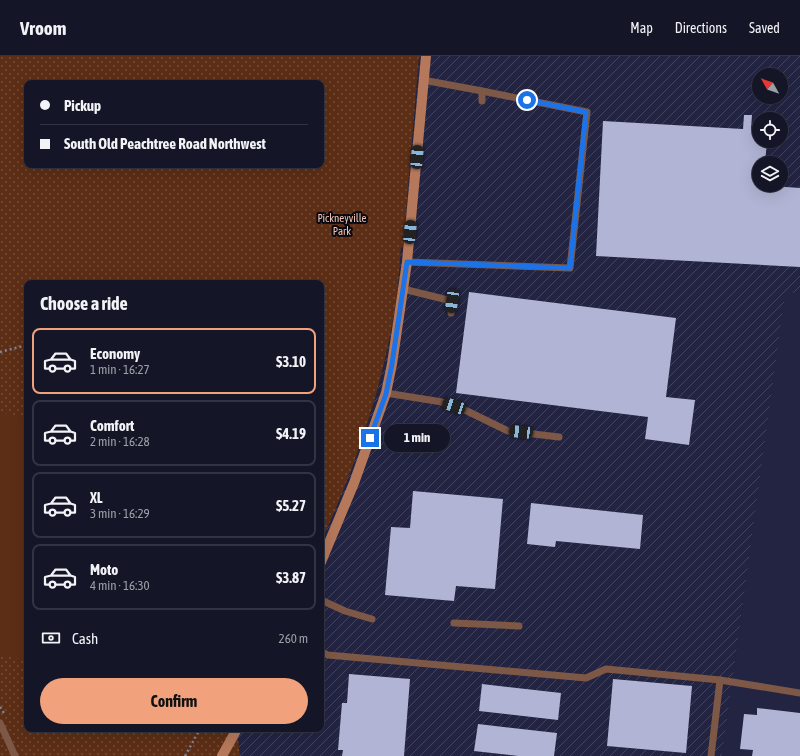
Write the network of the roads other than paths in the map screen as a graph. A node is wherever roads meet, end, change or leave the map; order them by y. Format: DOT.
graph roads {
  1 [pos="426,56"];
  2 [pos="424,80"];
  3 [pos="482,91"];
  4 [pos="482,100"];
  5 [pos="407,262"];
  6 [pos="403,289"];
  7 [pos="450,313"];
  8 [pos="386,394"];
  9 [pos="559,437"];
  10 [pos="324,555"];
  11 [pos="324,601"];
  12 [pos="372,619"];
  13 [pos="454,623"];
  14 [pos="519,626"];
  15 [pos="324,653"];
  16 [pos="720,680"];
  17 [pos="800,693"];
  18 [pos="0,723"];
  19 [pos="235,732"];
  20 [pos="15,756"];
  21 [pos="222,756"];
  22 [pos="711,756"];
  1 -- 2 [label="street"];
  2 -- 3 [label="lane"];
  2 -- 5 [label="street"];
  3 -- 4 [label="lane"];
  3 -- 5 [label="lane"];
  5 -- 6 [label="street"];
  6 -- 7 [label="lane"];
  6 -- 8 [label="street"];
  8 -- 9 [label="lane"];
  8 -- 10 [label="street"];
  11 -- 12 [label="lane"];
  13 -- 14 [label="lane"];
  15 -- 16 [label="lane"];
  16 -- 17 [label="lane"];
  16 -- 22 [label="lane"];
  18 -- 20 [label="lane"];
  19 -- 21 [label="street"];
}
